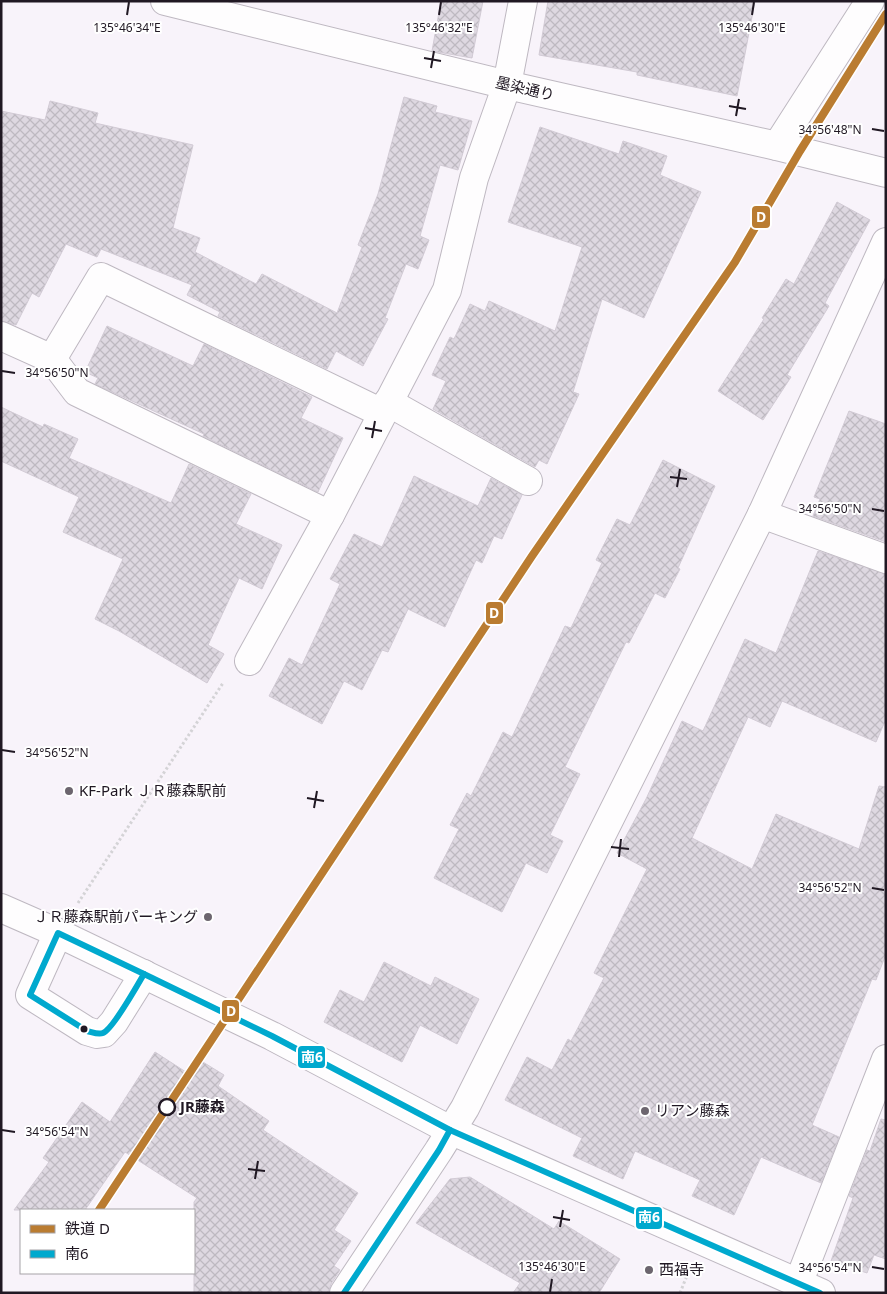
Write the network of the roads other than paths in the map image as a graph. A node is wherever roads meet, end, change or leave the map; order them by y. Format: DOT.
graph roads {
  1 [pos="165,1"];
  2 [pos="524,1"];
  3 [pos="870,1"];
  4 [pos="507,85"];
  5 [pos="777,146"];
  6 [pos="886,173"];
  7 [pos="886,242"];
  8 [pos="1,336"];
  9 [pos="52,359"];
  10 [pos="385,408"];
  11 [pos="528,481"];
  12 [pos="762,514"];
  13 [pos="330,515"];
  14 [pos="886,559"];
  15 [pos="249,661"];
  16 [pos="1,908"];
  17 [pos="58,933"];
  18 [pos="144,974"];
  19 [pos="886,1059"];
  20 [pos="450,1130"];
  21 [pos="810,1288"];
  22 [pos="344,1293"];
  1 -- 4 [label="street, 墨染通り"];
  2 -- 4 [label="street"];
  3 -- 5 [label="street"];
  4 -- 5 [label="street, 墨染通り"];
  4 -- 10 [label="street"];
  5 -- 6 [label="street, 墨染通り"];
  7 -- 12 [label="street"];
  8 -- 9 [label="street"];
  9 -- 10 [label="street"];
  9 -- 13 [label="street"];
  10 -- 11 [label="street"];
  10 -- 13 [label="street"];
  12 -- 14 [label="street"];
  12 -- 20 [label="street"];
  13 -- 15 [label="street"];
  16 -- 17 [label="street"];
  17 -- 18 [label="street"];
  17 -- 18 [label="street"];
  18 -- 20 [label="street"];
  19 -- 21 [label="street"];
  20 -- 21 [label="street"];
  20 -- 22 [label="street"];
}
